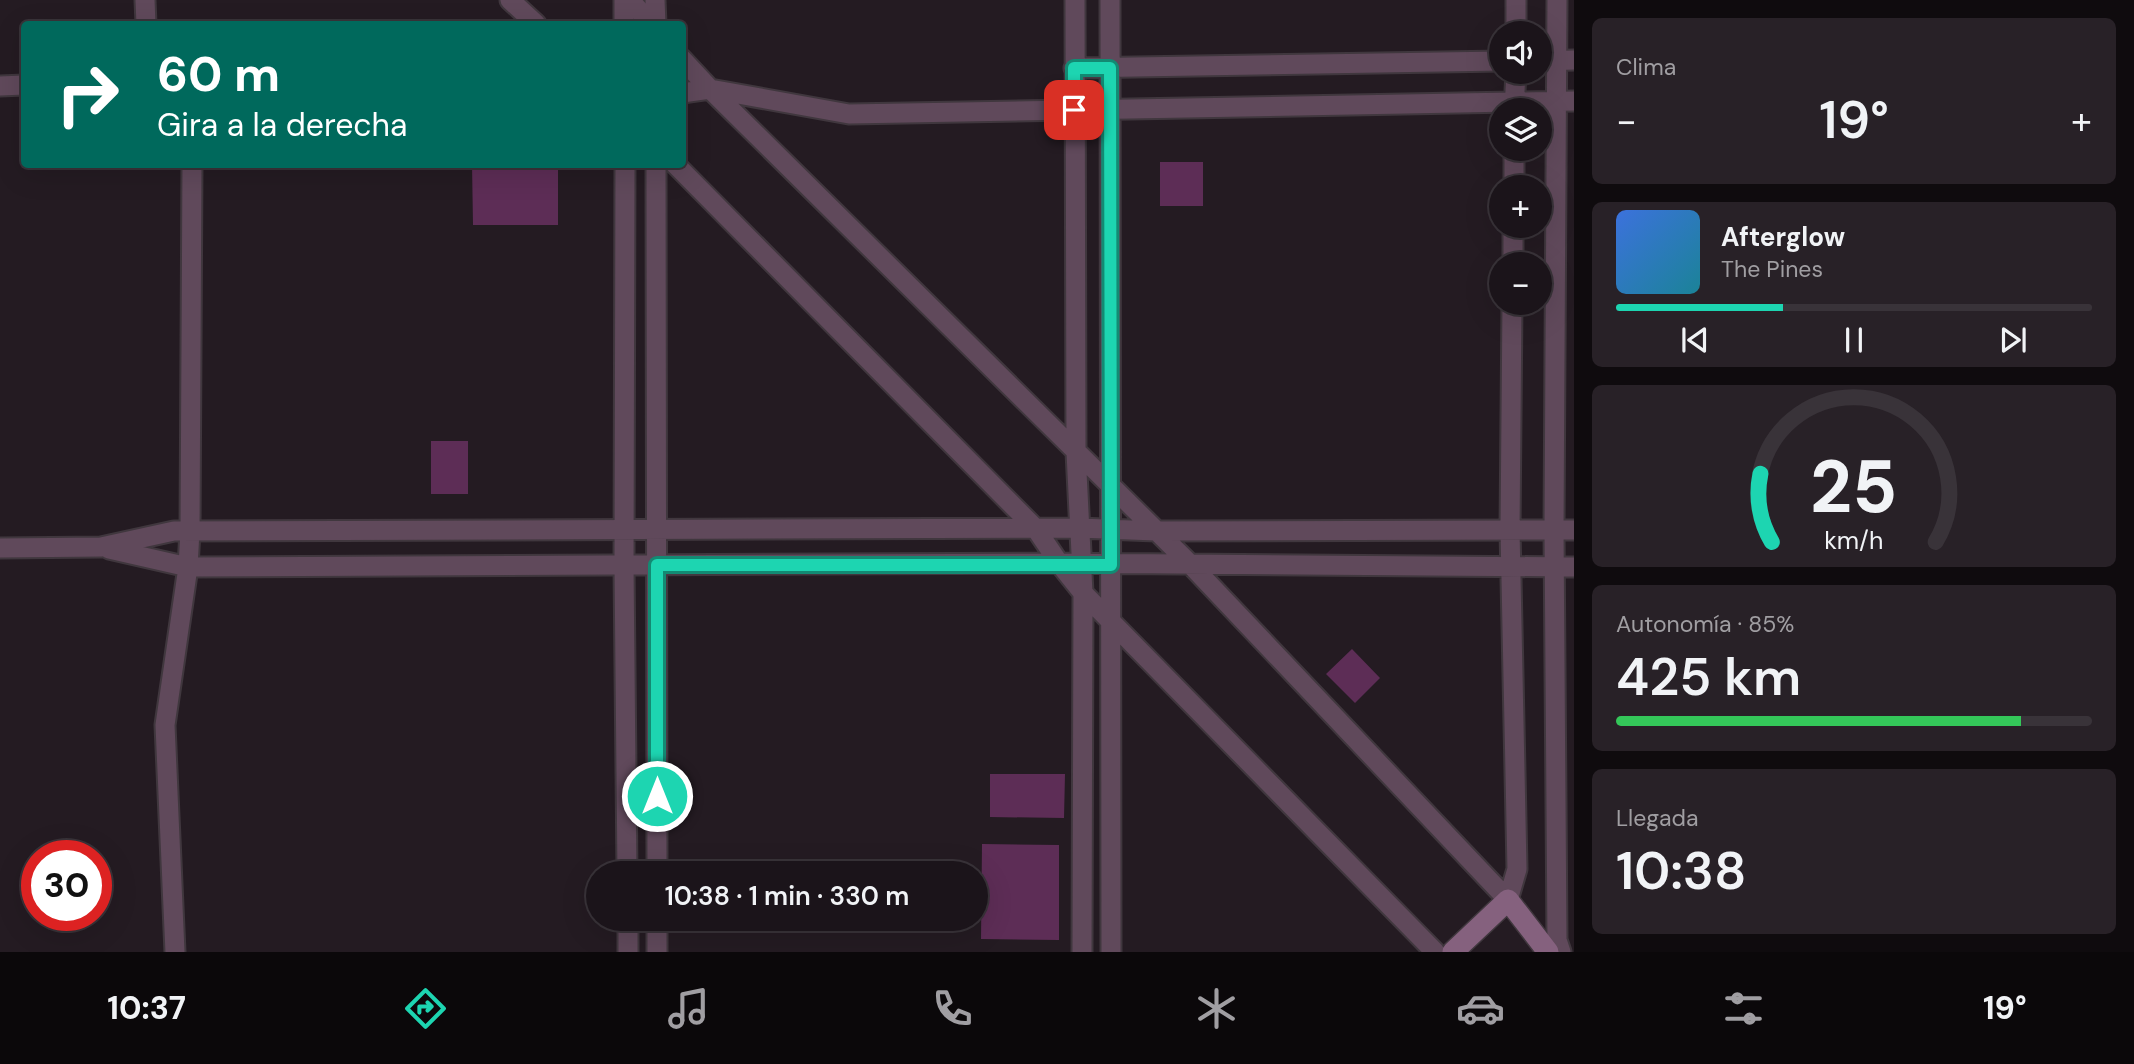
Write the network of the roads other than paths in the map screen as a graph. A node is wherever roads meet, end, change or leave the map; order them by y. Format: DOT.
graph roads {
  1 [pos="145,0"];
  2 [pos="510,0"];
  3 [pos="624,0"];
  4 [pos="630,0"];
  5 [pos="656,0"];
  6 [pos="1075,0"];
  7 [pos="1110,0"];
  8 [pos="1516,0"];
  9 [pos="1557,0"];
  10 [pos="146,21"];
  11 [pos="533,21"];
  12 [pos="624,21"];
  13 [pos="650,21"];
  14 [pos="653,21"];
  15 [pos="1516,21"];
  16 [pos="1489,61"];
  17 [pos="1557,61"];
  18 [pos="686,63"];
  19 [pos="1074,68"];
  20 [pos="1110,68"];
  21 [pos="21,85"];
  22 [pos="0,86"];
  23 [pos="709,89"];
  24 [pos="686,92"];
  25 [pos="1565,101"];
  26 [pos="1489,106"];
  27 [pos="1110,109"];
  28 [pos="1074,110"];
  29 [pos="192,168"];
  30 [pos="625,168"];
  31 [pos="656,168"];
  32 [pos="679,168"];
  33 [pos="1512,315"];
  34 [pos="1076,452"];
  35 [pos="1111,486"];
  36 [pos="1036,528"];
  37 [pos="1079,528"];
  38 [pos="1111,529"];
  39 [pos="625,530"];
  40 [pos="1510,530"];
  41 [pos="1554,530"];
  42 [pos="1574,530"];
  43 [pos="190,531"];
  44 [pos="656,531"];
  45 [pos="1156,531"];
  46 [pos="101,547"];
  47 [pos="0,548"];
  48 [pos="1059,563"];
  49 [pos="657,565"];
  50 [pos="1080,565"];
  51 [pos="1111,565"];
  52 [pos="1191,565"];
  53 [pos="624,566"];
  54 [pos="188,567"];
  55 [pos="1511,567"];
  56 [pos="1564,568"];
  57 [pos="1083,593"];
  58 [pos="1111,621"];
  59 [pos="627,861"];
  60 [pos="657,861"];
  61 [pos="1508,900"];
  62 [pos="628,931"];
  63 [pos="657,931"];
  64 [pos="175,952"];
  65 [pos="628,952"];
  66 [pos="657,952"];
  67 [pos="1082,952"];
  68 [pos="1111,952"];
  69 [pos="1435,952"];
  70 [pos="1453,952"];
  71 [pos="1548,952"];
  72 [pos="1561,952"];
  1 -- 10 [label="street"];
  2 -- 11 [label="street"];
  3 -- 12 [label="street"];
  4 -- 13 [label="street"];
  5 -- 14 [label="street"];
  6 -- 19 [label="street"];
  7 -- 20 [label="street"];
  8 -- 15 [label="street"];
  9 -- 17 [label="street"];
  16 -- 20 [label="street"];
  17 -- 25 [label="street"];
  18 -- 23 [label="street"];
  19 -- 20 [label="street"];
  19 -- 28 [label="street"];
  20 -- 27 [label="street"];
  21 -- 22 [label="street"];
  23 -- 24 [label="street"];
  23 -- 28 [label="street"];
  23 -- 34 [label="street"];
  25 -- 41 [label="street"];
  26 -- 27 [label="street"];
  27 -- 28 [label="street"];
  27 -- 35 [label="street"];
  28 -- 34 [label="street"];
  29 -- 43 [label="street"];
  30 -- 39 [label="street"];
  31 -- 44 [label="street"];
  32 -- 36 [label="street"];
  33 -- 40 [label="street"];
  34 -- 35 [label="street"];
  34 -- 37 [label="street"];
  35 -- 38 [label="street"];
  35 -- 45 [label="street"];
  36 -- 37 [label="street"];
  36 -- 44 [label="street"];
  36 -- 48 [label="street"];
  37 -- 38 [label="street"];
  37 -- 50 [label="street"];
  38 -- 45 [label="street"];
  38 -- 51 [label="street"];
  39 -- 43 [label="street"];
  39 -- 44 [label="street"];
  39 -- 53 [label="street"];
  40 -- 41 [label="street"];
  40 -- 45 [label="street"];
  40 -- 55 [label="street"];
  41 -- 42 [label="street"];
  41 -- 56 [label="street"];
  43 -- 46 [label="street"];
  43 -- 54 [label="street"];
  44 -- 49 [label="street"];
  45 -- 52 [label="street"];
  46 -- 47 [label="street"];
  46 -- 54 [label="street"];
  48 -- 49 [label="street"];
  48 -- 50 [label="street"];
  48 -- 57 [label="street"];
  49 -- 53 [label="street"];
  49 -- 60 [label="street"];
  50 -- 51 [label="street"];
  50 -- 57 [label="street"];
  51 -- 52 [label="street"];
  51 -- 58 [label="street"];
  52 -- 55 [label="street"];
  52 -- 61 [label="street"];
  53 -- 54 [label="street"];
  53 -- 59 [label="street"];
  54 -- 64 [label="street"];
  55 -- 56 [label="street"];
  55 -- 61 [label="street"];
  56 -- 72 [label="street"];
  57 -- 58 [label="street"];
  57 -- 67 [label="street"];
  58 -- 68 [label="street"];
  58 -- 69 [label="street"];
  61 -- 70 [label="street"];
  61 -- 71 [label="street"];
  62 -- 65 [label="street"];
  63 -- 66 [label="street"];
}
